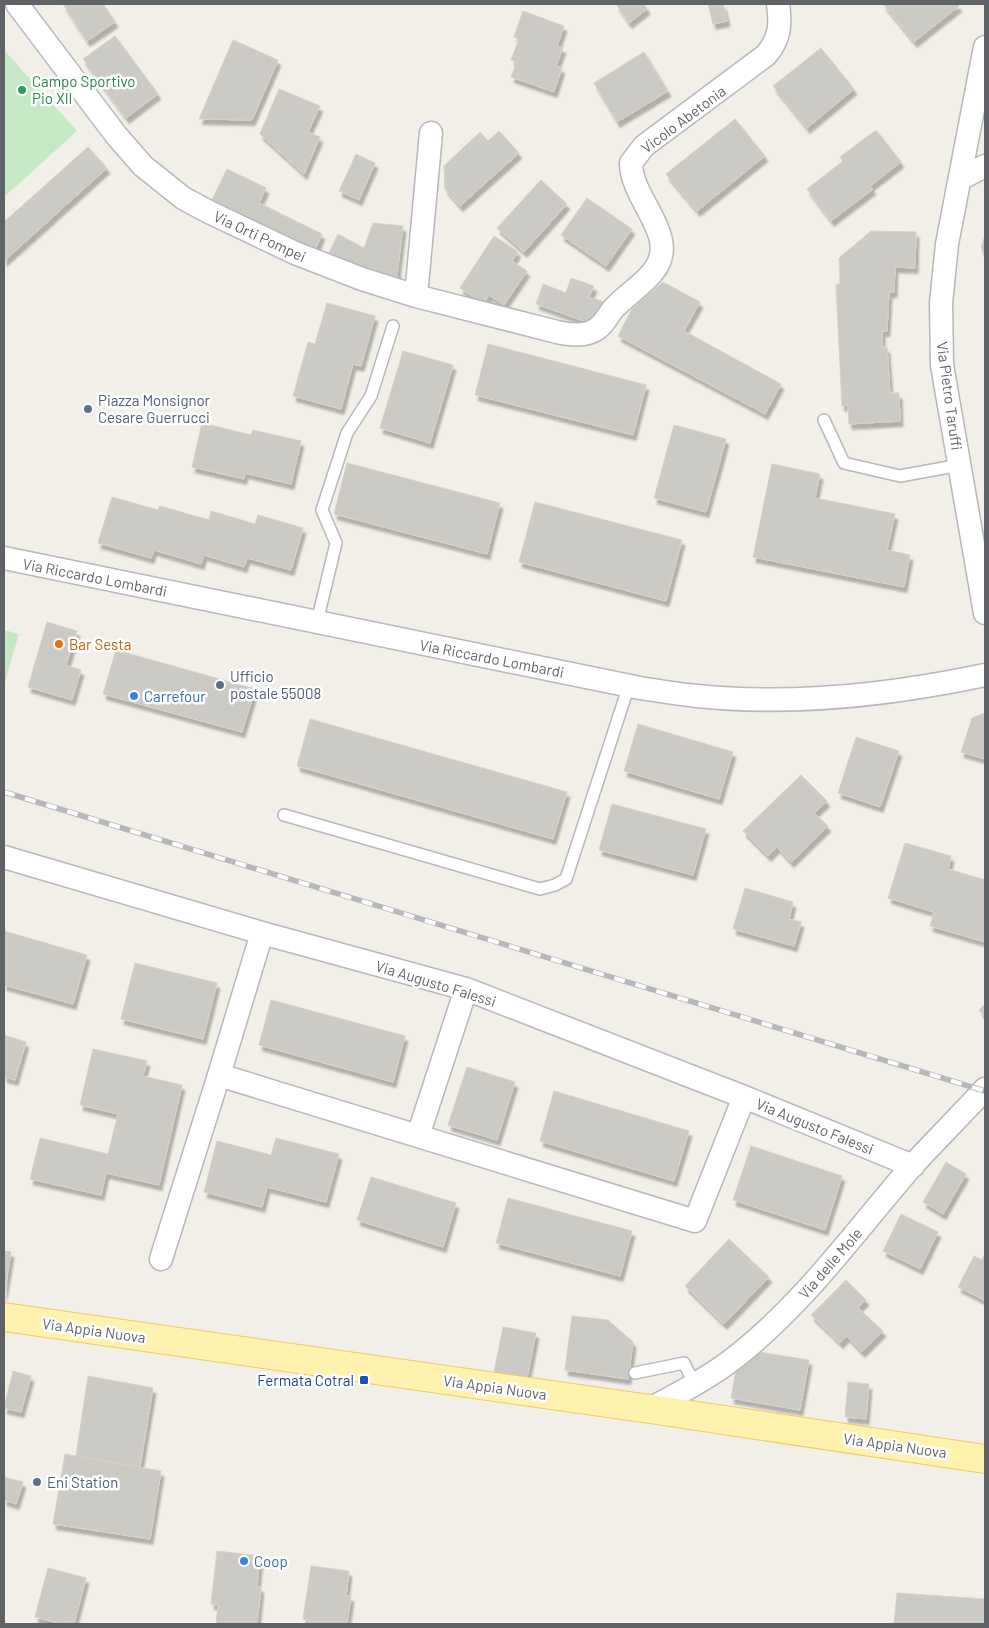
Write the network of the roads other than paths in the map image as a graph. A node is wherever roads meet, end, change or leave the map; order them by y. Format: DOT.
graph roads {
  1 [pos="16,4"];
  2 [pos="778,4"];
  3 [pos="985,47"];
  4 [pos="431,133"];
  5 [pos="985,166"];
  6 [pos="960,179"];
  7 [pos="416,296"];
  8 [pos="393,326"];
  9 [pos="586,334"];
  10 [pos="824,420"];
  11 [pos="960,465"];
  12 [pos="4,558"];
  13 [pos="985,613"];
  14 [pos="317,622"];
  15 [pos="985,675"];
  16 [pos="629,686"];
  17 [pos="284,815"];
  18 [pos="4,857"];
  19 [pos="262,933"];
  20 [pos="466,989"];
  21 [pos="219,1075"];
  22 [pos="985,1089"];
  23 [pos="744,1097"];
  24 [pos="418,1136"];
  25 [pos="913,1166"];
  26 [pos="161,1258"];
  27 [pos="4,1317"];
  28 [pos="635,1373"];
  29 [pos="695,1385"];
  30 [pos="650,1409"];
  31 [pos="985,1459"];
  1 -- 7 [label="street, Via Orti Pompei"];
  2 -- 9 [label="street, Vicolo Abetonia"];
  3 -- 6 [label="street, Via Pietro Taruffi"];
  4 -- 7 [label="street"];
  5 -- 6 [label="street"];
  6 -- 11 [label="street, Via Pietro Taruffi"];
  7 -- 9 [label="street, Via Orti Pompei"];
  8 -- 14 [label="lane"];
  10 -- 11 [label="lane"];
  11 -- 13 [label="street, Via Pietro Taruffi"];
  12 -- 14 [label="street, Via Riccardo Lombardi"];
  14 -- 16 [label="street, Via Riccardo Lombardi"];
  15 -- 16 [label="street, Via Riccardo Lombardi"];
  16 -- 17 [label="lane"];
  18 -- 19 [label="street, Via Augusto Falessi"];
  19 -- 20 [label="street, Via Augusto Falessi"];
  19 -- 21 [label="street"];
  20 -- 23 [label="street, Via Augusto Falessi"];
  20 -- 24 [label="street"];
  21 -- 24 [label="street"];
  21 -- 26 [label="street"];
  22 -- 25 [label="street, Via delle Mole"];
  23 -- 24 [label="street"];
  23 -- 25 [label="street, Via Augusto Falessi"];
  25 -- 29 [label="street, Via delle Mole"];
  27 -- 30 [label="main road, Via Appia Nuova"];
  28 -- 29 [label="lane"];
  29 -- 30 [label="street, Via delle Mole"];
  30 -- 31 [label="main road, Via Appia Nuova"];
}
